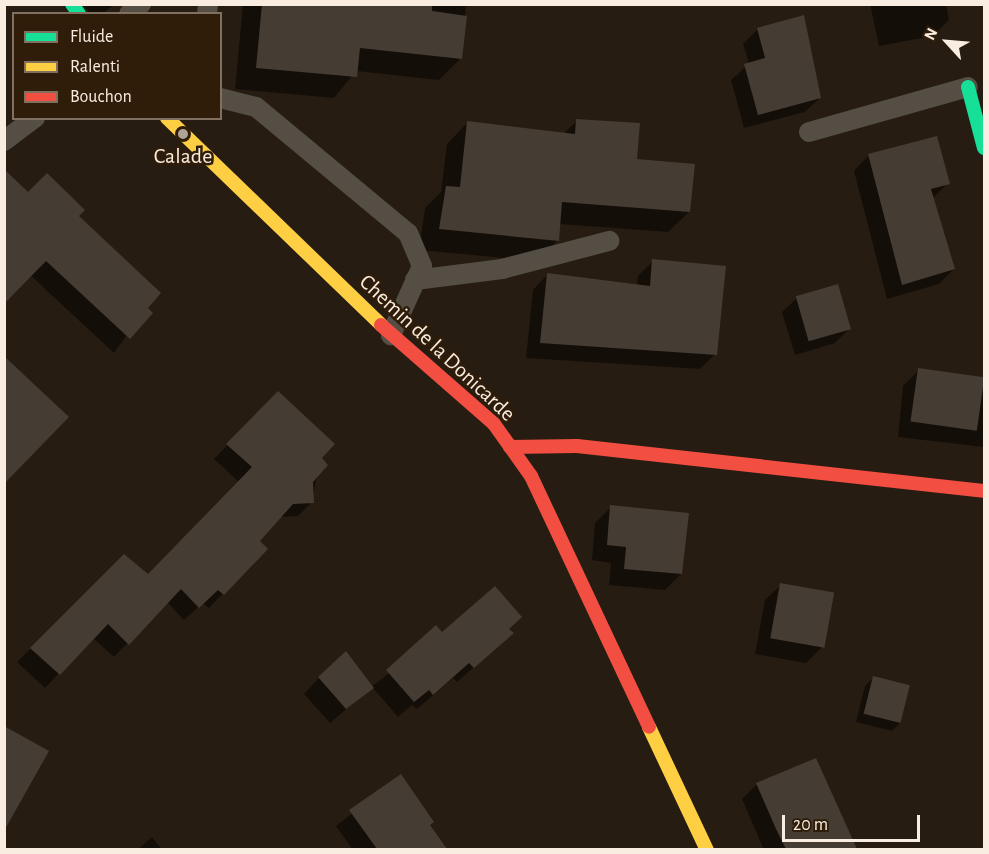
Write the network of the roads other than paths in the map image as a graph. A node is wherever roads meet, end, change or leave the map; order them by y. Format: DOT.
graph roads {
  1 [pos="968,87"];
  2 [pos="222,99"];
  3 [pos="32,120"];
  4 [pos="169,120"];
  5 [pos="809,132"];
  6 [pos="4,141"];
  7 [pos="984,148"];
  8 [pos="609,241"];
  9 [pos="415,280"];
  10 [pos="391,334"];
  11 [pos="510,447"];
  12 [pos="984,491"];
  13 [pos="707,849"];
  1 -- 5 [label="lane"];
  1 -- 7 [label="street"];
  2 -- 9 [label="lane"];
  3 -- 6 [label="lane"];
  4 -- 10 [label="street, Chemin de la Donicarde"];
  8 -- 9 [label="lane"];
  9 -- 10 [label="lane"];
  10 -- 11 [label="street, Chemin de la Donicarde"];
  11 -- 12 [label="street"];
  11 -- 13 [label="street, Chemin de la Donicarde"];
}
